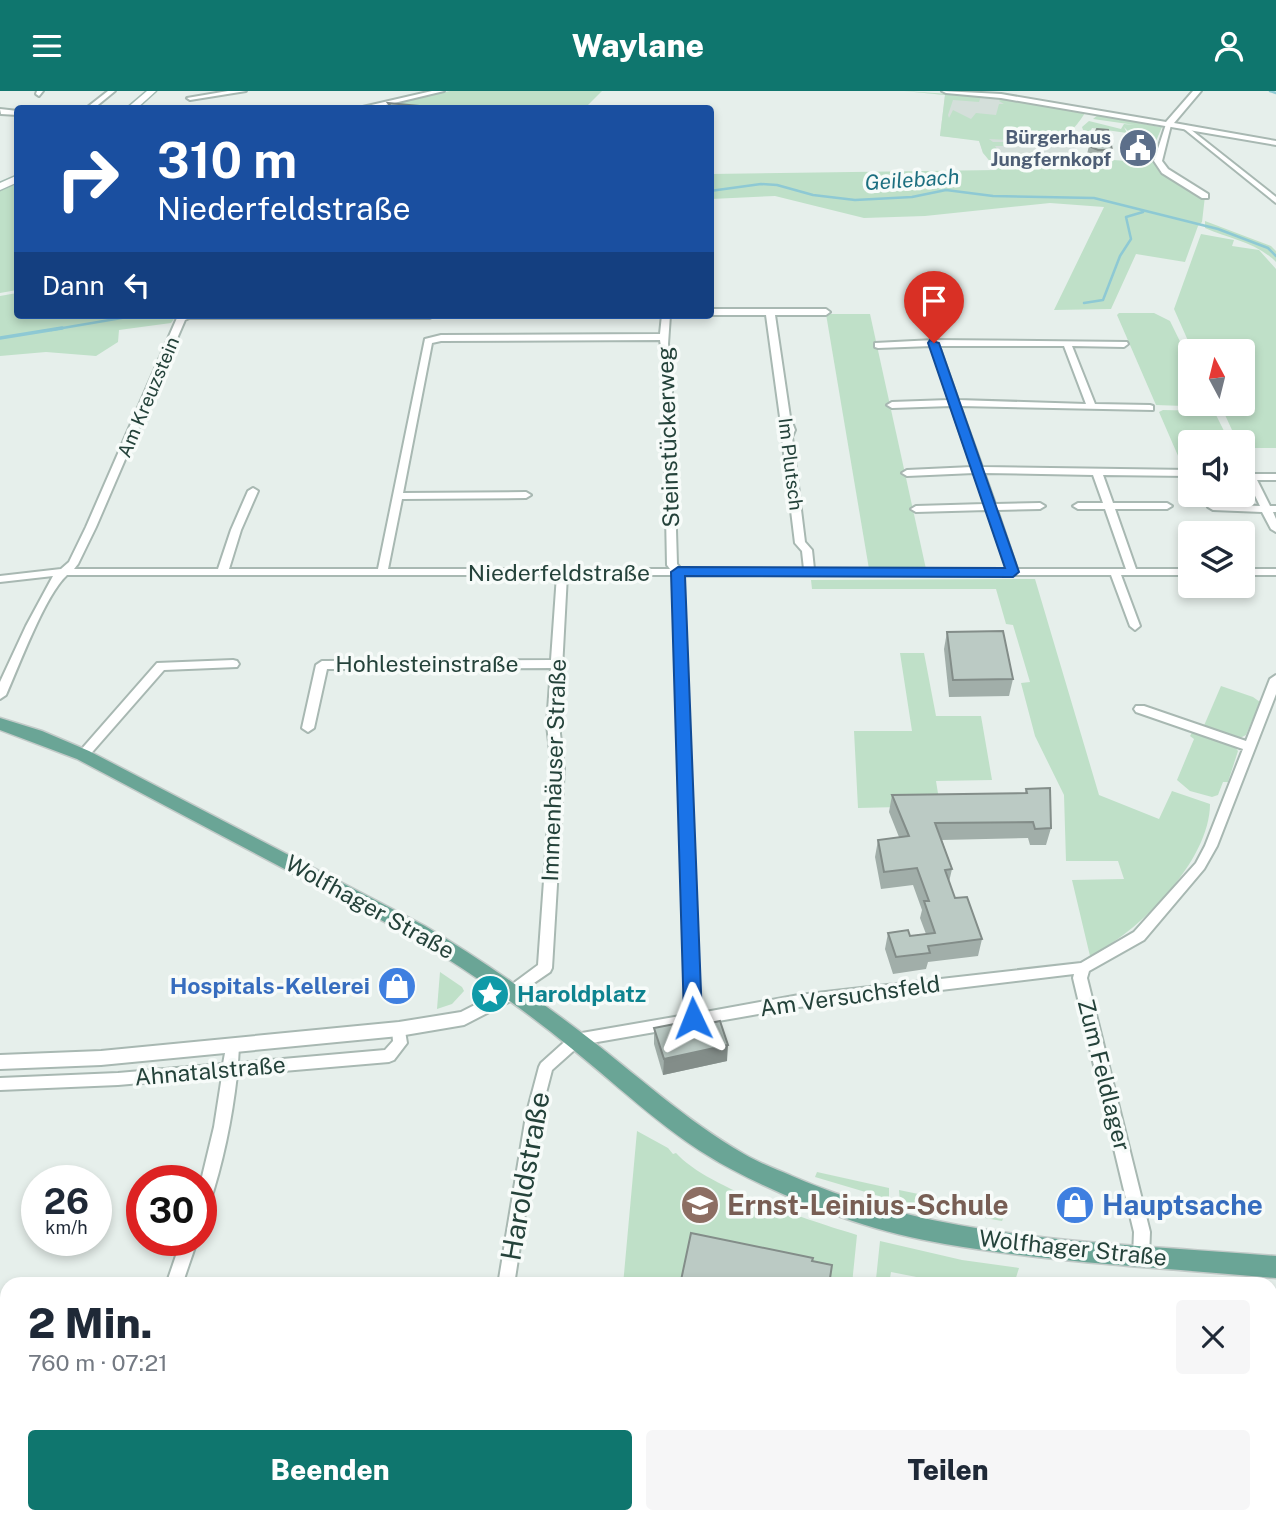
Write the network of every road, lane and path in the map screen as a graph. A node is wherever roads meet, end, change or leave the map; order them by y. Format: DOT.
graph roads {
  1 [pos="112,91"];
  2 [pos="152,91"];
  3 [pos="243,91"];
  4 [pos="375,91"];
  5 [pos="441,91"];
  6 [pos="946,91"];
  7 [pos="1197,91"];
  8 [pos="190,98"];
  9 [pos="381,103"];
  10 [pos="93,105"];
  11 [pos="135,105"];
  12 [pos="373,105"];
  13 [pos="1168,125"];
  14 [pos="1185,128"];
  15 [pos="1276,143"];
  16 [pos="1205,195"];
  17 [pos="1276,201"];
  18 [pos="714,312"];
  19 [pos="770,312"];
  20 [pos="826,312"];
  21 [pos="181,319"];
  22 [pos="306,319"];
  23 [pos="666,319"];
  24 [pos="429,321"];
  25 [pos="663,337"];
  26 [pos="436,339"];
  27 [pos="934,343"];
  28 [pos="1124,344"];
  29 [pos="878,345"];
  30 [pos="1068,346"];
  31 [pos="954,403"];
  32 [pos="892,405"];
  33 [pos="1091,405"];
  34 [pos="1150,408"];
  35 [pos="977,470"];
  36 [pos="1097,472"];
  37 [pos="907,473"];
  38 [pos="1178,473"];
  39 [pos="1255,476"];
  40 [pos="1276,477"];
  41 [pos="1255,485"];
  42 [pos="253,491"];
  43 [pos="526,495"];
  44 [pos="397,496"];
  45 [pos="1109,505"];
  46 [pos="1040,506"];
  47 [pos="1078,506"];
  48 [pos="1167,506"];
  49 [pos="990,507"];
  50 [pos="1213,507"];
  51 [pos="916,509"];
  52 [pos="1271,509"];
  53 [pos="1276,529"];
  54 [pos="64,572"];
  55 [pos="678,572"];
  56 [pos="809,572"];
  57 [pos="1013,572"];
  58 [pos="1115,572"];
  59 [pos="1132,572"];
  60 [pos="1178,572"];
  61 [pos="1255,572"];
  62 [pos="1276,572"];
  63 [pos="222,573"];
  64 [pos="382,573"];
  65 [pos="562,573"];
  66 [pos="0,579"];
  67 [pos="1135,626"];
  68 [pos="233,664"];
  69 [pos="556,664"];
  70 [pos="1276,679"];
  71 [pos="0,695"];
  72 [pos="1140,709"];
  73 [pos="0,724"];
  74 [pos="307,728"];
  75 [pos="1248,746"];
  76 [pos="83,755"];
  77 [pos="1083,968"];
  78 [pos="512,992"];
  79 [pos="693,1018"];
  80 [pos="399,1029"];
  81 [pos="576,1040"];
  82 [pos="232,1046"];
  83 [pos="0,1062"];
  84 [pos="230,1070"];
  85 [pos="0,1084"];
  86 [pos="213,1165"];
  87 [pos="184,1256"];
  88 [pos="1141,1257"];
  89 [pos="1267,1267"];
  90 [pos="177,1277"];
  91 [pos="507,1277"];
  1 -- 10 [label="street"];
  2 -- 11 [label="main road"];
  3 -- 8 [label="street"];
  4 -- 9 [label="street"];
  5 -- 9 [label="street"];
  6 -- 13 [label="street"];
  7 -- 13 [label="street"];
  9 -- 12 [label="street"];
  13 -- 14 [label="street"];
  13 -- 16 [label="street"];
  14 -- 15 [label="street"];
  14 -- 17 [label="street"];
  18 -- 19 [label="street"];
  19 -- 20 [label="street"];
  19 -- 56 [label="street, Im Plutsch"];
  21 -- 54 [label="street, Am Kreuzstein"];
  22 -- 24 [label="street, Am Kreuzstein"];
  23 -- 25 [label="street, Steinstückerweg"];
  24 -- 26 [label="street"];
  25 -- 26 [label="street"];
  25 -- 55 [label="street, Steinstückerweg"];
  26 -- 44 [label="street"];
  27 -- 29 [label="street"];
  27 -- 30 [label="street"];
  27 -- 31 [label="street"];
  28 -- 30 [label="street"];
  30 -- 33 [label="street"];
  31 -- 32 [label="street"];
  31 -- 33 [label="street"];
  31 -- 35 [label="street"];
  33 -- 34 [label="street"];
  35 -- 36 [label="street"];
  35 -- 37 [label="street"];
  35 -- 49 [label="street"];
  36 -- 38 [label="street"];
  36 -- 45 [label="street"];
  39 -- 40 [label="street"];
  41 -- 52 [label="street"];
  42 -- 63 [label="street"];
  43 -- 44 [label="street"];
  44 -- 64 [label="street"];
  45 -- 47 [label="street"];
  45 -- 48 [label="street"];
  45 -- 59 [label="street"];
  46 -- 49 [label="street"];
  49 -- 51 [label="street"];
  49 -- 57 [label="street"];
  50 -- 52 [label="street"];
  52 -- 53 [label="street"];
  54 -- 63 [label="street, Niederfeldstraße"];
  54 -- 66 [label="street, Niederfeldstraße"];
  54 -- 71 [label="street, Am Kreuzstein"];
  55 -- 56 [label="street, Niederfeldstraße"];
  55 -- 65 [label="street, Niederfeldstraße"];
  55 -- 79 [label="street, Steinstückerweg"];
  56 -- 57 [label="street, Niederfeldstraße"];
  57 -- 58 [label="street, Niederfeldstraße"];
  58 -- 59 [label="street, Niederfeldstraße"];
  58 -- 67 [label="street"];
  59 -- 60 [label="street, Niederfeldstraße"];
  61 -- 62 [label="street"];
  63 -- 64 [label="street, Niederfeldstraße"];
  64 -- 65 [label="street, Niederfeldstraße"];
  65 -- 69 [label="street, Immenhäuser Straße"];
  68 -- 76 [label="street"];
  69 -- 74 [label="street, Hohlesteinstraße"];
  69 -- 78 [label="street, Immenhäuser Straße"];
  70 -- 75 [label="street, Zum Feldlager"];
  72 -- 75 [label="street"];
  73 -- 76 [label="main road, Wolfhager Straße"];
  75 -- 77 [label="street, Zum Feldlager"];
  76 -- 78 [label="main road, Wolfhager Straße"];
  77 -- 79 [label="street, Am Versuchsfeld"];
  77 -- 88 [label="street, Zum Feldlager"];
  78 -- 80 [label="street, Ahnatalstraße"];
  78 -- 81 [label="main road, Wolfhager Straße"];
  79 -- 81 [label="street, Am Versuchsfeld"];
  80 -- 82 [label="street, Ahnatalstraße"];
  80 -- 84 [label="street, Ahnatalstraße"];
  81 -- 88 [label="main road, Wolfhager Straße"];
  81 -- 91 [label="street, Haroldstraße"];
  82 -- 83 [label="street, Ahnatalstraße"];
  82 -- 84 [label="street"];
  84 -- 85 [label="street, Ahnatalstraße"];
  84 -- 86 [label="street"];
  87 -- 90 [label="street"];
  88 -- 89 [label="main road, Wolfhager Straße"];
}
